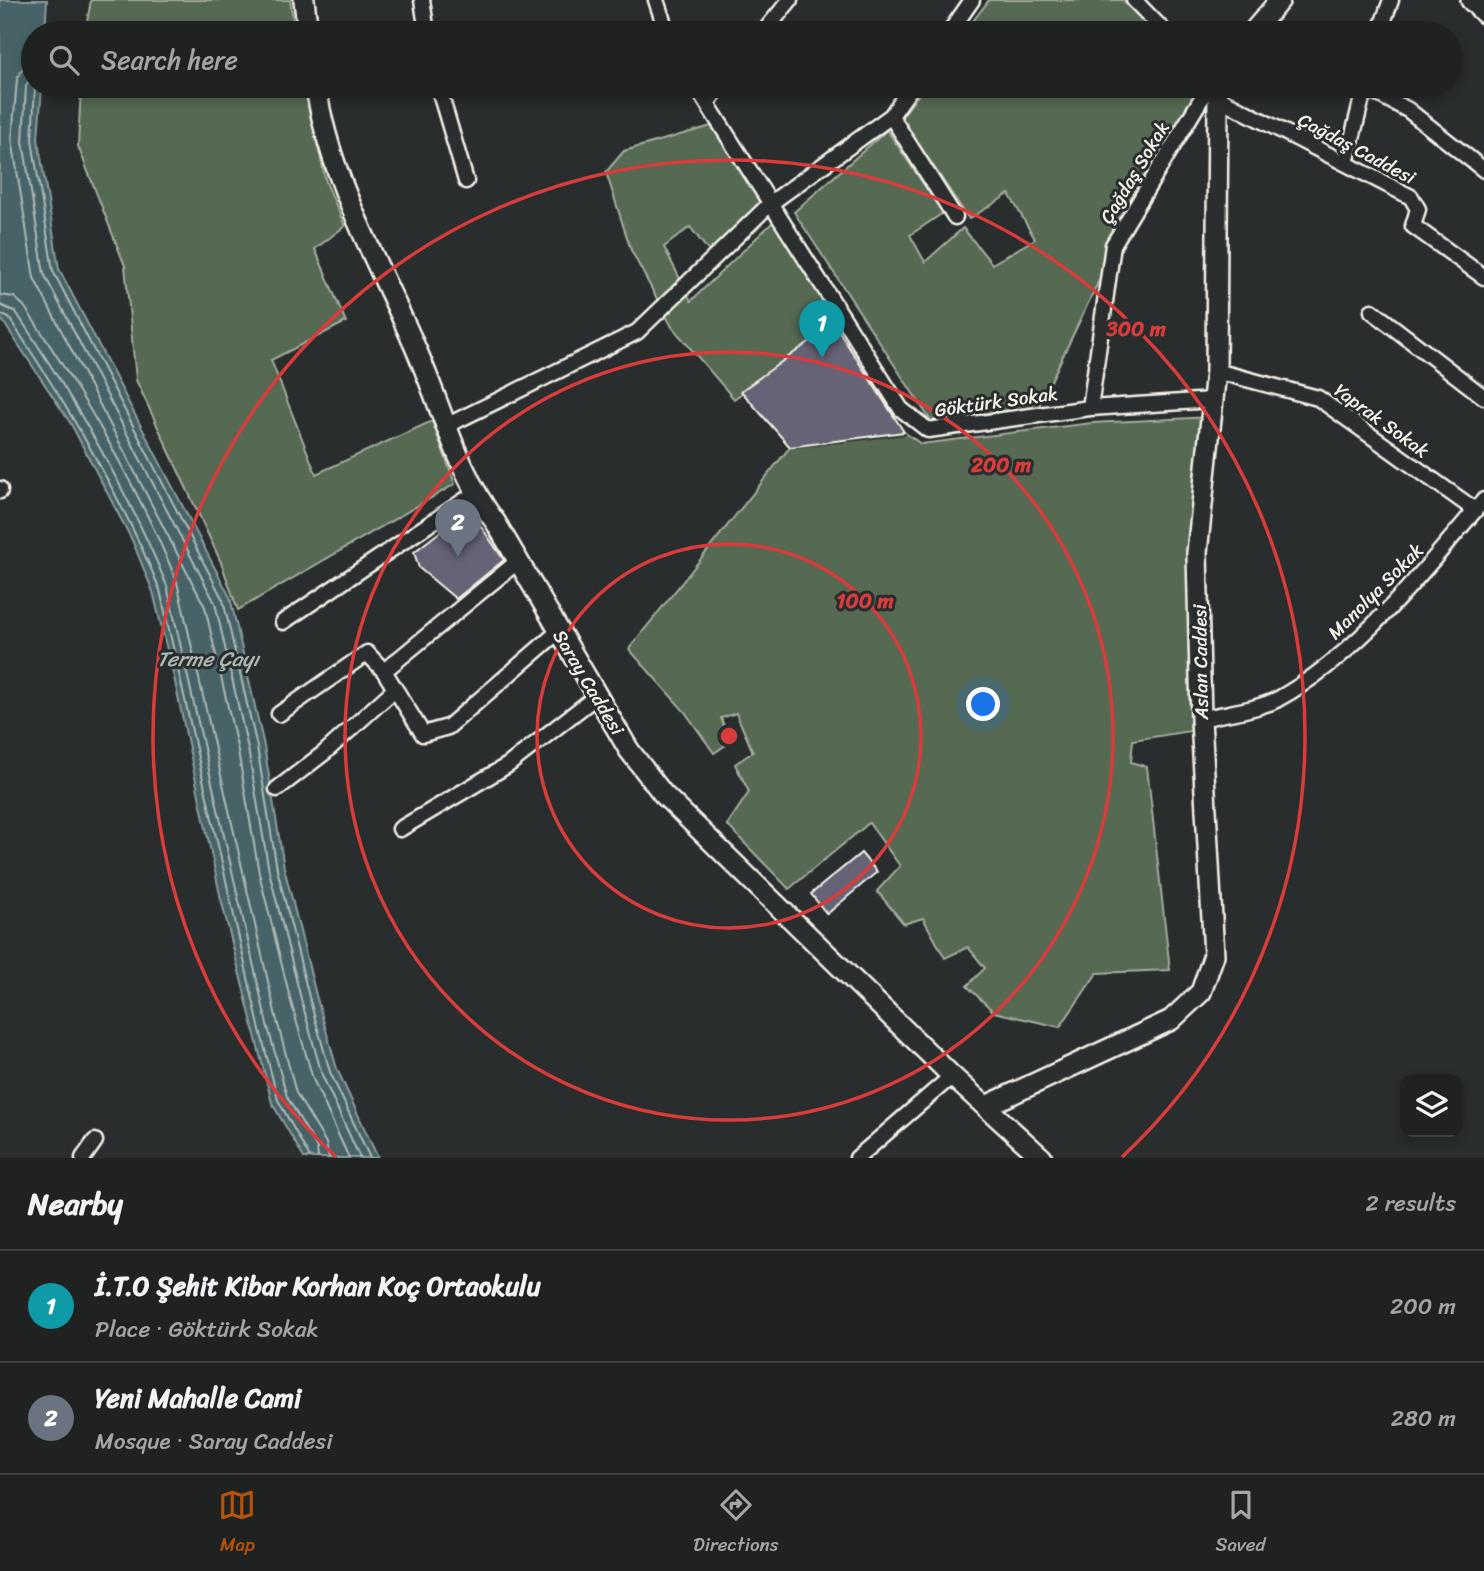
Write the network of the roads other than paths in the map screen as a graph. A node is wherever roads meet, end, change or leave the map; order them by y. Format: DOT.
graph roads {
  1 [pos="304,0"];
  2 [pos="422,0"];
  3 [pos="656,0"];
  4 [pos="790,0"];
  5 [pos="972,0"];
  6 [pos="1135,0"];
  7 [pos="1280,0"];
  8 [pos="1391,0"];
  9 [pos="1471,0"];
  10 [pos="1484,13"];
  11 [pos="307,21"];
  12 [pos="425,21"];
  13 [pos="663,21"];
  14 [pos="773,21"];
  15 [pos="957,21"];
  16 [pos="1155,21"];
  17 [pos="1262,21"];
  18 [pos="1383,21"];
  19 [pos="317,98"];
  20 [pos="442,98"];
  21 [pos="704,98"];
  22 [pos="711,98"];
  23 [pos="904,98"];
  24 [pos="1208,98"];
  25 [pos="1213,98"];
  26 [pos="1228,98"];
  27 [pos="1362,98"];
  28 [pos="1386,98"];
  29 [pos="707,103"];
  30 [pos="891,116"];
  31 [pos="1346,163"];
  32 [pos="1484,170"];
  33 [pos="466,181"];
  34 [pos="771,202"];
  35 [pos="956,218"];
  36 [pos="1484,277"];
  37 [pos="1372,312"];
  38 [pos="1216,371"];
  39 [pos="1484,397"];
  40 [pos="1213,400"];
  41 [pos="1090,408"];
  42 [pos="446,426"];
  43 [pos="474,494"];
  44 [pos="1479,505"];
  45 [pos="517,562"];
  46 [pos="283,622"];
  47 [pos="559,631"];
  48 [pos="384,671"];
  49 [pos="395,690"];
  50 [pos="598,695"];
  51 [pos="279,714"];
  52 [pos="1201,719"];
  53 [pos="277,789"];
  54 [pos="400,829"];
  55 [pos="952,1076"];
  56 [pos="986,1106"];
  57 [pos="95,1141"];
  58 [pos="83,1158"];
  59 [pos="857,1158"];
  60 [pos="1042,1158"];
  1 -- 11 [label="main road"];
  2 -- 12 [label="street"];
  3 -- 13 [label="street"];
  4 -- 14 [label="street"];
  5 -- 15 [label="street"];
  6 -- 16 [label="street"];
  7 -- 17 [label="main road"];
  8 -- 18 [label="street"];
  9 -- 10 [label="main road"];
  19 -- 42 [label="main road, Saray Caddesi"];
  20 -- 33 [label="street"];
  21 -- 29 [label="street, Göktürk Sokak"];
  22 -- 29 [label="street"];
  23 -- 30 [label="street"];
  24 -- 41 [label="street, Çağdaş Sokak"];
  25 -- 38 [label="main road, Aslan Caddesi"];
  26 -- 31 [label="street, Çağdaş Caddesi"];
  27 -- 31 [label="street"];
  28 -- 32 [label="street"];
  29 -- 34 [label="street, Göktürk Sokak"];
  30 -- 34 [label="street"];
  30 -- 35 [label="street"];
  31 -- 36 [label="street, Çağdaş Caddesi"];
  34 -- 41 [label="street, Göktürk Sokak"];
  34 -- 42 [label="street"];
  37 -- 39 [label="street"];
  38 -- 40 [label="main road, Aslan Caddesi"];
  38 -- 44 [label="street, Yaprak Sokak"];
  40 -- 41 [label="street, Göktürk Sokak"];
  40 -- 52 [label="main road, Aslan Caddesi"];
  42 -- 43 [label="main road, Saray Caddesi"];
  43 -- 45 [label="main road, Saray Caddesi"];
  43 -- 46 [label="street"];
  44 -- 52 [label="street, Manolya Sokak"];
  45 -- 47 [label="main road, Saray Caddesi"];
  45 -- 48 [label="street"];
  47 -- 49 [label="street"];
  47 -- 50 [label="main road, Saray Caddesi"];
  48 -- 49 [label="street"];
  48 -- 51 [label="street"];
  49 -- 53 [label="street"];
  50 -- 54 [label="street"];
  50 -- 55 [label="main road, Saray Caddesi"];
  52 -- 56 [label="main road, Aslan Caddesi"];
  55 -- 56 [label="main road, Saray Caddesi"];
  55 -- 59 [label="street"];
  56 -- 60 [label="main road, Saray Caddesi"];
  57 -- 58 [label="street"];
}
